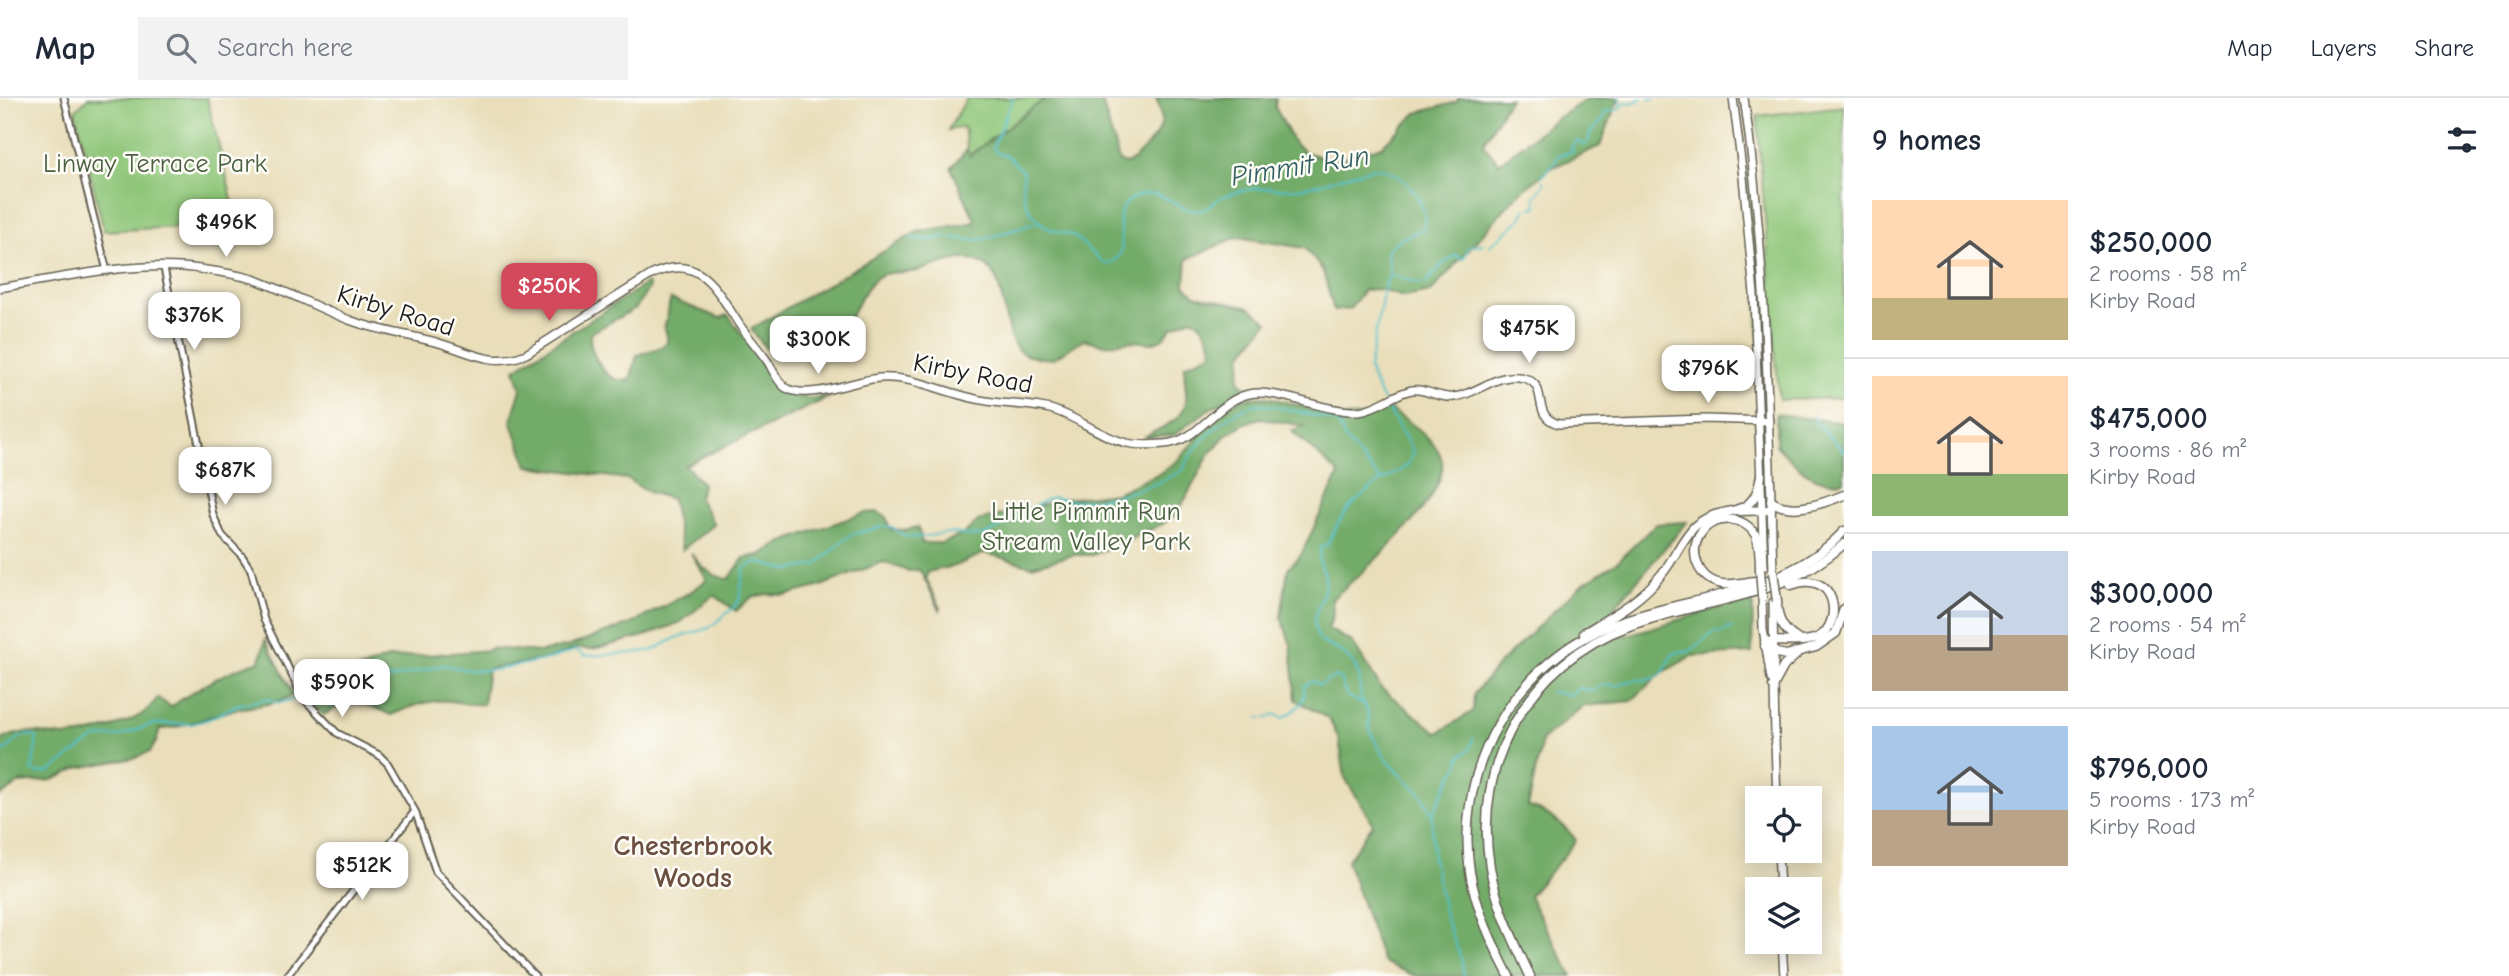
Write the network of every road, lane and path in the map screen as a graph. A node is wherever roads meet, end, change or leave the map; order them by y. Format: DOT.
graph roads {
  1 [pos="64,98"];
  2 [pos="1733,98"];
  3 [pos="1744,98"];
  4 [pos="1753,163"];
  5 [pos="1742,164"];
  6 [pos="164,268"];
  7 [pos="107,271"];
  8 [pos="0,288"];
  9 [pos="1765,293"];
  10 [pos="1754,294"];
  11 [pos="1759,421"];
  12 [pos="1769,421"];
  13 [pos="1761,475"];
  14 [pos="1844,495"];
  15 [pos="1769,507"];
  16 [pos="1730,511"];
  17 [pos="1844,531"];
  18 [pos="1844,544"];
  19 [pos="1770,570"];
  20 [pos="1744,597"];
  21 [pos="1762,601"];
  22 [pos="1775,601"];
  23 [pos="1844,609"];
  24 [pos="1800,640"];
  25 [pos="1768,643"];
  26 [pos="1774,652"];
  27 [pos="1798,654"];
  28 [pos="1536,674"];
  29 [pos="1773,686"];
  30 [pos="1777,786"];
  31 [pos="415,811"];
  32 [pos="1783,954"];
  33 [pos="287,976"];
  34 [pos="535,976"];
  35 [pos="1509,976"];
  36 [pos="1530,976"];
  37 [pos="1784,976"];
  1 -- 7 [label="street"];
  2 -- 5 [label="main road"];
  3 -- 4 [label="main road"];
  4 -- 5 [label="main road"];
  4 -- 9 [label="main road"];
  5 -- 10 [label="main road"];
  6 -- 7 [label="main road, Kirby Road"];
  6 -- 11 [label="main road, Kirby Road"];
  6 -- 31 [label="street"];
  7 -- 8 [label="main road, Kirby Road"];
  9 -- 10 [label="main road"];
  9 -- 12 [label="main road"];
  10 -- 11 [label="main road"];
  11 -- 12 [label="main road, Kirby Road"];
  11 -- 13 [label="main road"];
  12 -- 15 [label="main road"];
  13 -- 15 [label="main road"];
  13 -- 16 [label="highway"];
  14 -- 15 [label="highway"];
  15 -- 16 [label="highway"];
  15 -- 19 [label="main road"];
  16 -- 28 [label="highway"];
  17 -- 19 [label="highway"];
  18 -- 20 [label="highway"];
  19 -- 19 [label="highway"];
  19 -- 21 [label="highway, bridge"];
  19 -- 22 [label="highway, bridge"];
  19 -- 28 [label="highway"];
  20 -- 24 [label="highway"];
  20 -- 36 [label="highway"];
  21 -- 25 [label="main road"];
  22 -- 24 [label="highway"];
  22 -- 25 [label="main road"];
  23 -- 27 [label="highway"];
  24 -- 25 [label="highway"];
  25 -- 26 [label="highway"];
  25 -- 29 [label="main road"];
  26 -- 27 [label="highway"];
  26 -- 29 [label="main road"];
  27 -- 29 [label="highway"];
  28 -- 35 [label="highway"];
  29 -- 30 [label="main road"];
  31 -- 33 [label="street"];
  31 -- 34 [label="street"];
  32 -- 37 [label="main road"];
}
